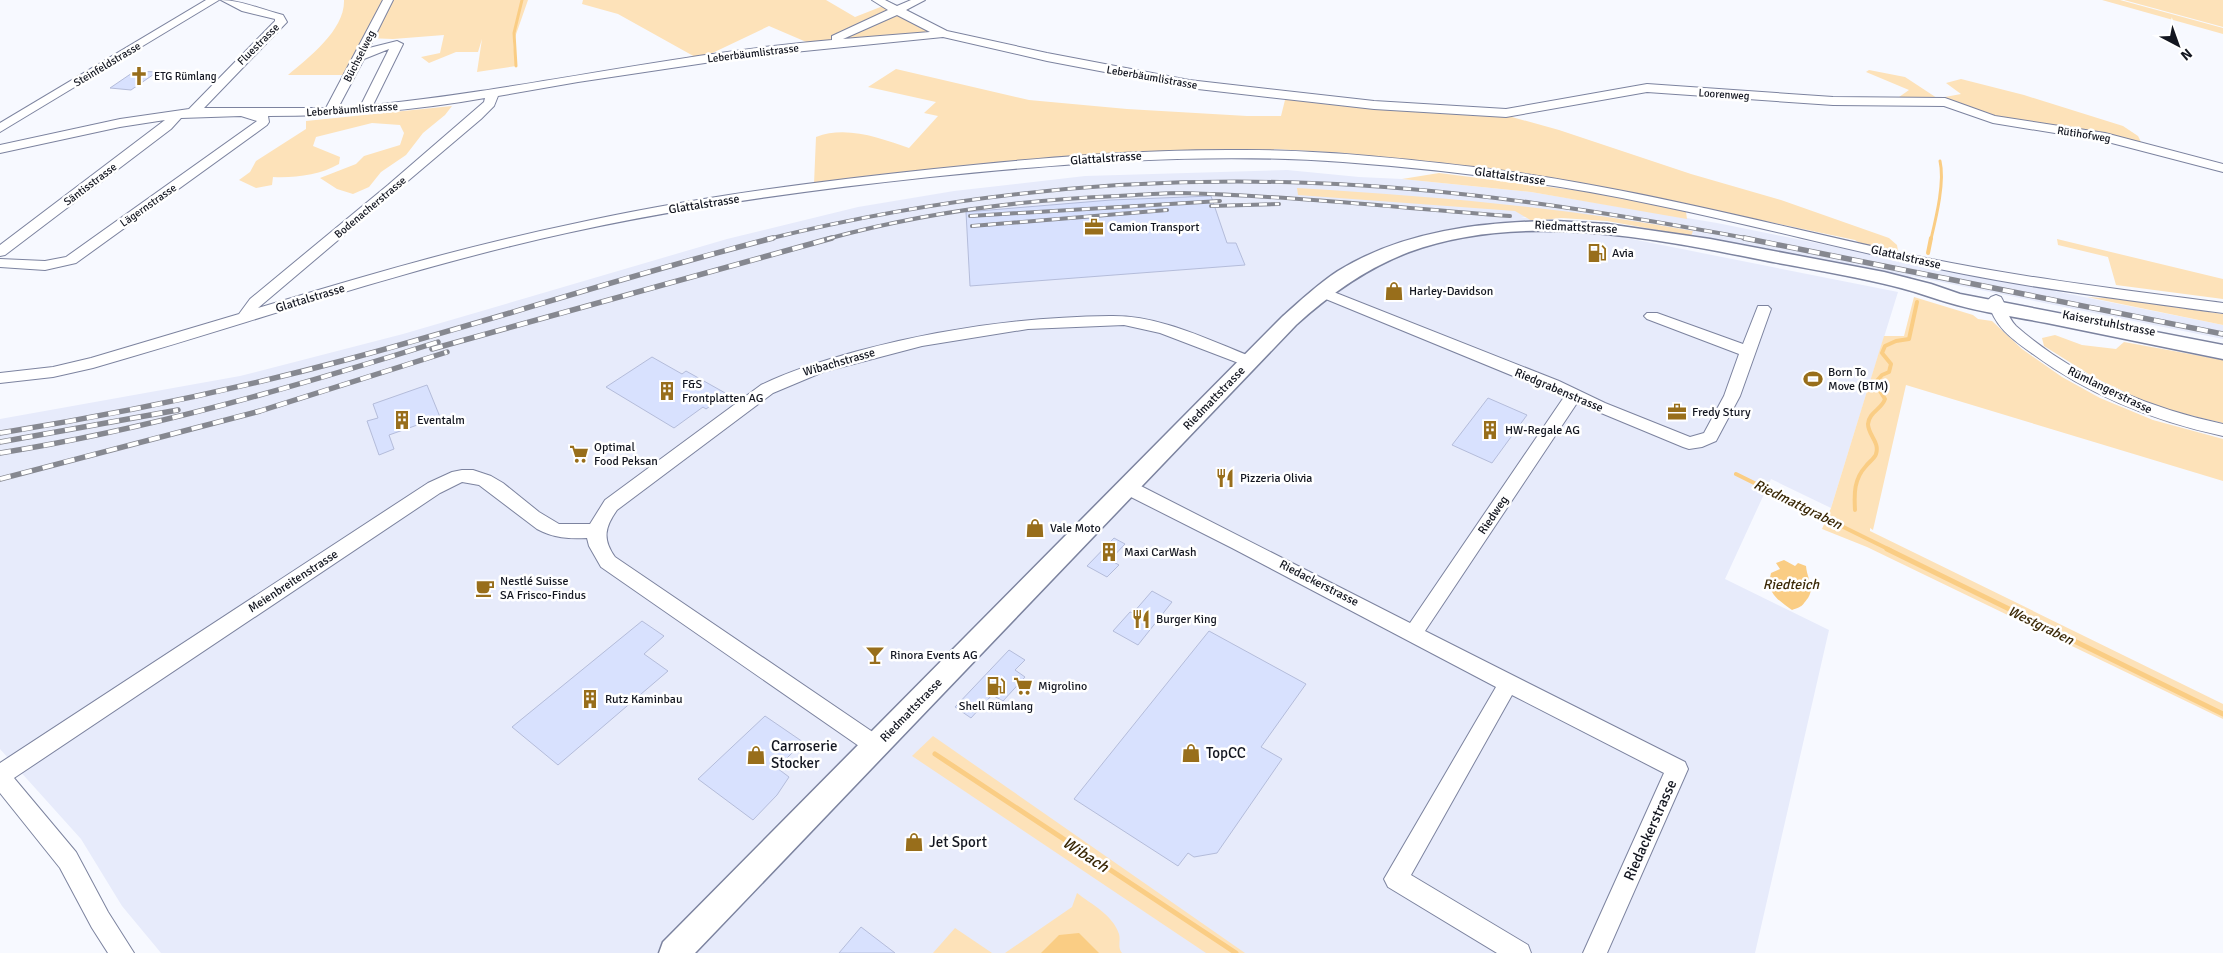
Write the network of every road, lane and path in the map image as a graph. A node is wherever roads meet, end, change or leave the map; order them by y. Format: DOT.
graph roads {
  1 [pos="214,0"];
  2 [pos="226,0"];
  3 [pos="388,0"];
  4 [pos="877,0"];
  5 [pos="920,0"];
  6 [pos="897,11"];
  7 [pos="943,34"];
  8 [pos="824,44"];
  9 [pos="360,56"];
  10 [pos="492,94"];
  11 [pos="1945,102"];
  12 [pos="365,110"];
  13 [pos="193,112"];
  14 [pos="241,112"];
  15 [pos="330,112"];
  16 [pos="1506,113"];
  17 [pos="177,114"];
  18 [pos="0,128"];
  19 [pos="0,149"];
  20 [pos="2223,168"];
  21 [pos="0,252"];
  22 [pos="0,264"];
  23 [pos="1321,292"];
  24 [pos="1997,304"];
  25 [pos="2223,308"];
  26 [pos="1762,310"];
  27 [pos="1652,316"];
  28 [pos="246,318"];
  29 [pos="2223,345"];
  30 [pos="1748,352"];
  31 [pos="2223,352"];
  32 [pos="1249,362"];
  33 [pos="0,378"];
  34 [pos="1573,396"];
  35 [pos="2223,430"];
  36 [pos="1127,487"];
  37 [pos="596,531"];
  38 [pos="1414,634"];
  39 [pos="1508,684"];
  40 [pos="876,746"];
  41 [pos="0,775"];
  42 [pos="122,953"];
  43 [pos="674,953"];
  44 [pos="1519,953"];
  45 [pos="1595,953"];
  1 -- 18 [label="street, Steinfeldstrasse"];
  2 -- 13 [label="street, Fluestrasse"];
  3 -- 9 [label="street, Büchselweg"];
  4 -- 6 [label="street"];
  5 -- 6 [label="street"];
  6 -- 7 [label="street"];
  6 -- 8 [label="street"];
  7 -- 8 [label="street, Leberbäumlistrasse"];
  7 -- 16 [label="street, Leberbäumlistrasse"];
  8 -- 10 [label="street, Leberbäumlistrasse"];
  9 -- 12 [label="street"];
  9 -- 15 [label="street, Büchselweg"];
  10 -- 12 [label="street, Leberbäumlistrasse"];
  10 -- 28 [label="street, Bodenacherstrasse"];
  11 -- 16 [label="street, Loorenweg"];
  11 -- 20 [label="street, Rütihofweg"];
  12 -- 15 [label="street, Leberbäumlistrasse"];
  13 -- 14 [label="street, Leberbäumlistrasse"];
  13 -- 17 [label="street, Leberbäumlistrasse"];
  14 -- 15 [label="street, Leberbäumlistrasse"];
  14 -- 22 [label="street, Lägernstrasse"];
  17 -- 19 [label="street, Leberbäumlistrasse"];
  17 -- 21 [label="street, Säntisstrasse"];
  23 -- 24 [label="main road, Riedmattstrasse"];
  23 -- 32 [label="main road, Riedmattstrasse"];
  23 -- 34 [label="street, Riedgrabenstrasse"];
  24 -- 29 [label="main road, Kaiserstuhlstrasse"];
  24 -- 31 [label="main road, Kaiserstuhlstrasse"];
  24 -- 35 [label="street, Rümlangerstrasse"];
  25 -- 28 [label="street, Glattalstrasse"];
  26 -- 30 [label="street, Riedgrabenstrasse"];
  27 -- 30 [label="street"];
  28 -- 33 [label="street, Glattalstrasse"];
  30 -- 34 [label="street, Riedgrabenstrasse"];
  32 -- 36 [label="main road, Riedmattstrasse"];
  32 -- 37 [label="street, Wibachstrasse"];
  34 -- 38 [label="street, Riedweg"];
  36 -- 38 [label="street, Riedackerstrasse"];
  36 -- 40 [label="main road, Riedmattstrasse"];
  37 -- 40 [label="street"];
  37 -- 41 [label="street, Meienbreitenstrasse"];
  38 -- 39 [label="street, Riedackerstrasse"];
  39 -- 44 [label="street"];
  39 -- 45 [label="street, Riedackerstrasse"];
  40 -- 43 [label="main road, Riedmattstrasse"];
  41 -- 42 [label="street"];
}
